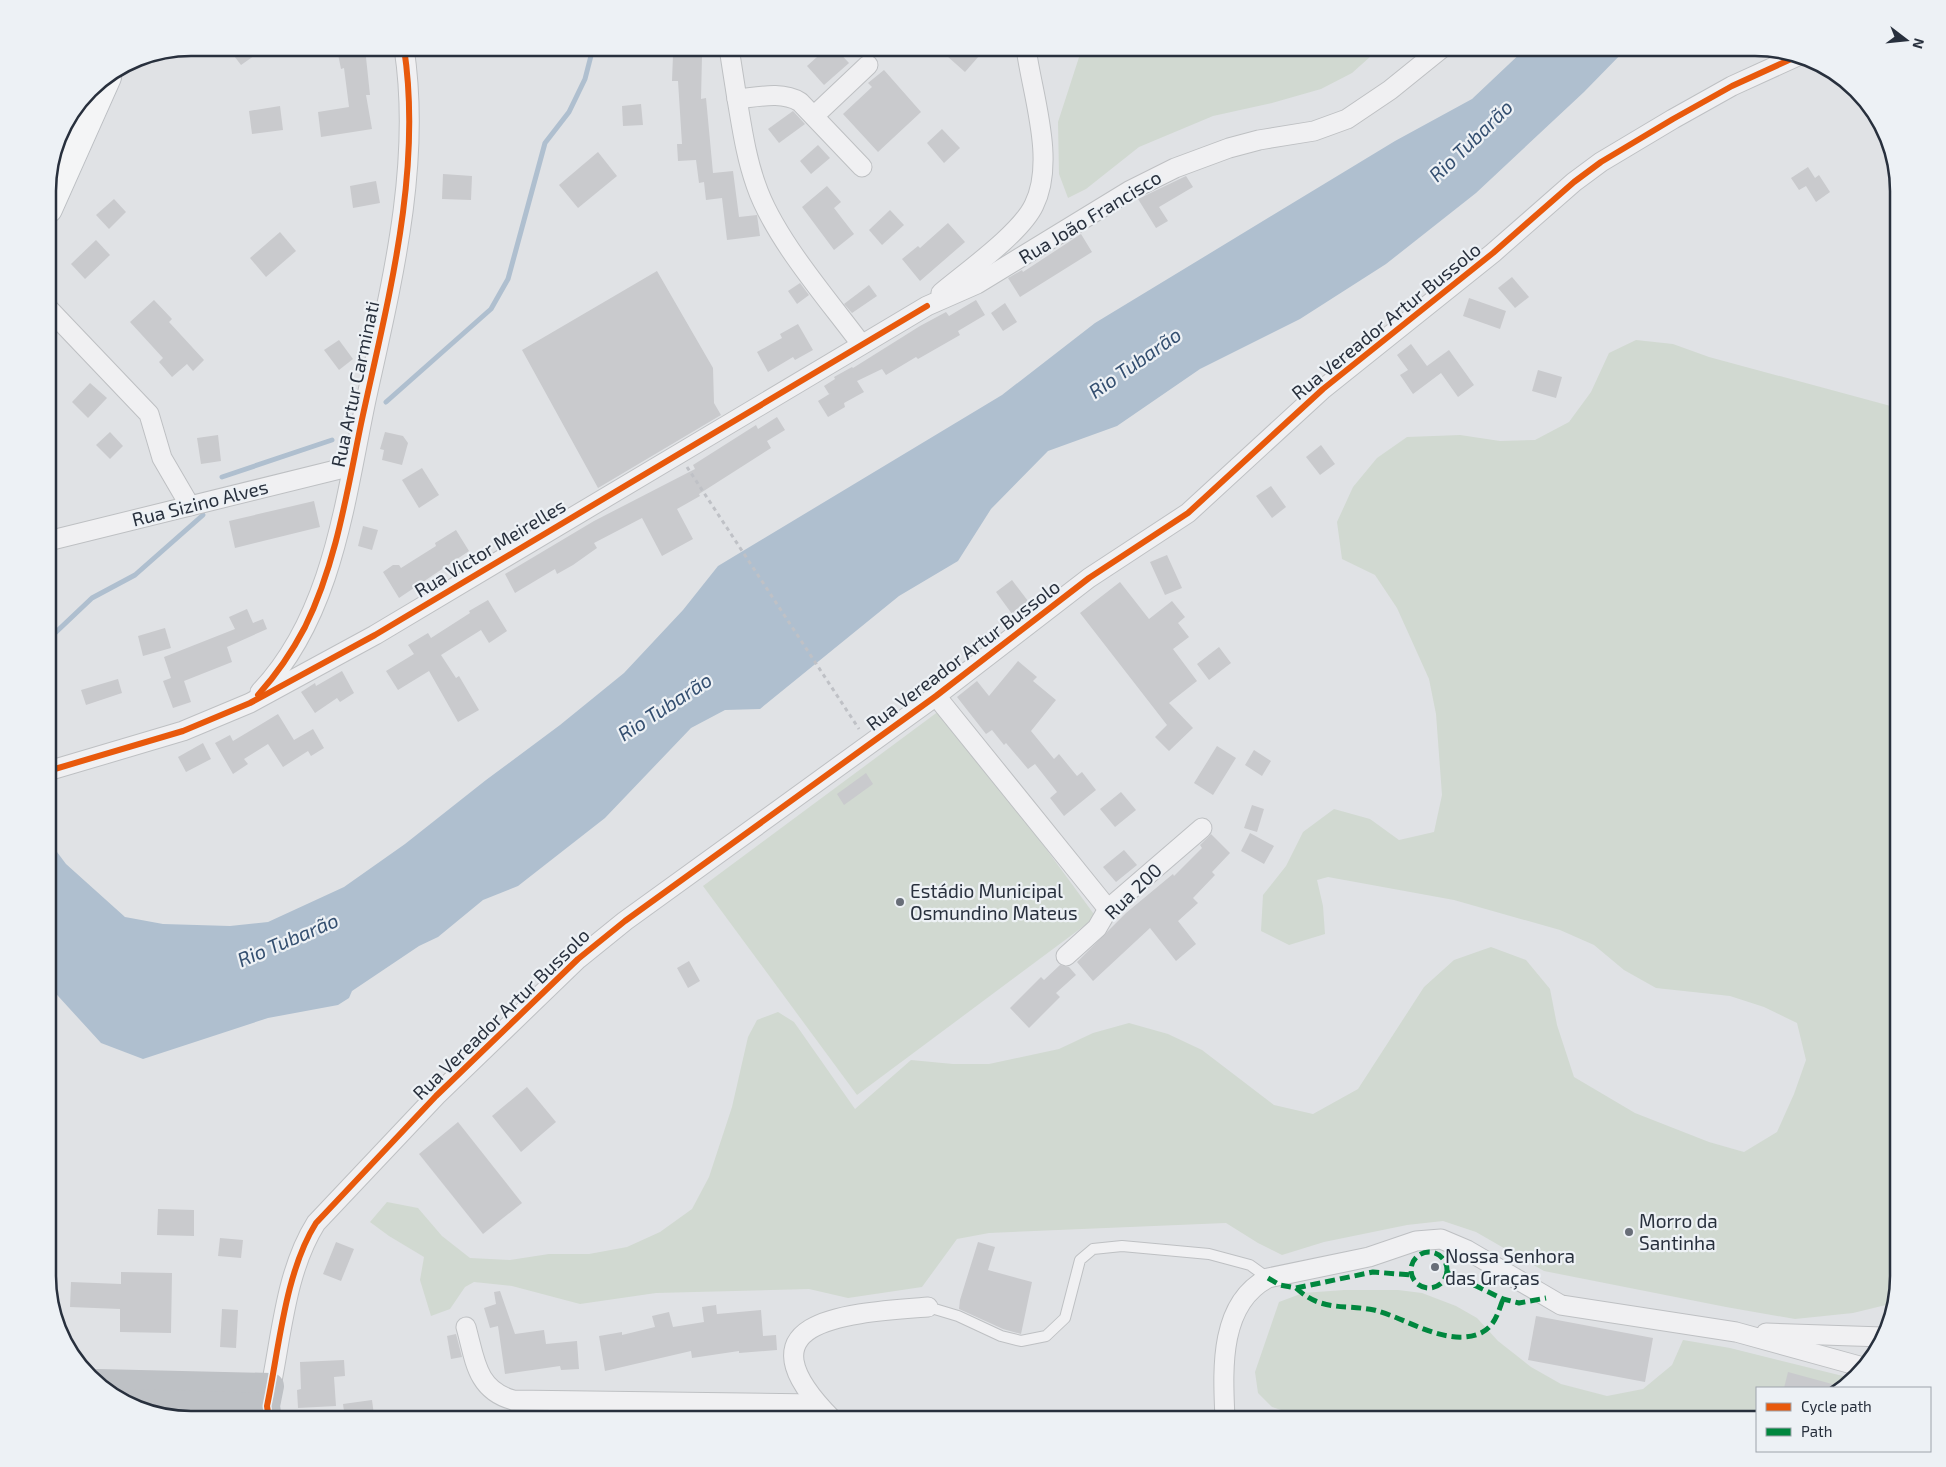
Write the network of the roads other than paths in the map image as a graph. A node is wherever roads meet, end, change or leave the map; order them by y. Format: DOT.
graph roads {
  1 [pos="1027,56"];
  2 [pos="1432,56"];
  3 [pos="406,57"];
  4 [pos="730,57"];
  5 [pos="1788,61"];
  6 [pos="868,65"];
  7 [pos="100,92"];
  8 [pos="737,99"];
  9 [pos="814,116"];
  10 [pos="862,167"];
  11 [pos="57,189"];
  12 [pos="927,306"];
  13 [pos="57,317"];
  14 [pos="861,344"];
  15 [pos="352,466"];
  16 [pos="190,506"];
  17 [pos="57,539"];
  18 [pos="936,696"];
  19 [pos="250,703"];
  20 [pos="57,768"];
  21 [pos="1202,828"];
  22 [pos="1108,909"];
  23 [pos="1066,956"];
  24 [pos="1268,1278"];
  25 [pos="928,1307"];
  26 [pos="466,1327"];
  27 [pos="1736,1332"];
  28 [pos="1875,1337"];
  29 [pos="1855,1366"];
  30 [pos="110,1384"];
  31 [pos="144,1402"];
  32 [pos="269,1404"];
  33 [pos="817,1404"];
  34 [pos="824,1411"];
  35 [pos="1225,1411"];
  1 -- 12 [label="street"];
  2 -- 12 [label="street, Rua João Francisco"];
  3 -- 15 [label="street, Rua Artur Carminati"];
  4 -- 8 [label="street"];
  5 -- 18 [label="street, Rua Vereador Artur Bussolo"];
  6 -- 9 [label="street"];
  7 -- 11 [label="main road"];
  8 -- 9 [label="street"];
  8 -- 14 [label="street"];
  9 -- 10 [label="street"];
  12 -- 14 [label="street, Rua Victor Meirelles"];
  13 -- 16 [label="street"];
  14 -- 19 [label="street, Rua Victor Meirelles"];
  15 -- 16 [label="street, Rua Sizino Alves"];
  15 -- 19 [label="street, Rua Artur Carminati"];
  16 -- 17 [label="street, Rua Sizino Alves"];
  18 -- 22 [label="street"];
  18 -- 32 [label="street, Rua Vereador Artur Bussolo"];
  19 -- 20 [label="street, Rua Victor Meirelles"];
  21 -- 22 [label="street, Rua 200"];
  22 -- 23 [label="street, Rua 200"];
  24 -- 25 [label="lane"];
  24 -- 27 [label="street"];
  24 -- 35 [label="street"];
  25 -- 33 [label="street"];
  26 -- 33 [label="street"];
  27 -- 28 [label="street"];
  27 -- 29 [label="street"];
  30 -- 32 [label="street"];
  31 -- 32 [label="street"];
  33 -- 34 [label="street"];
}
